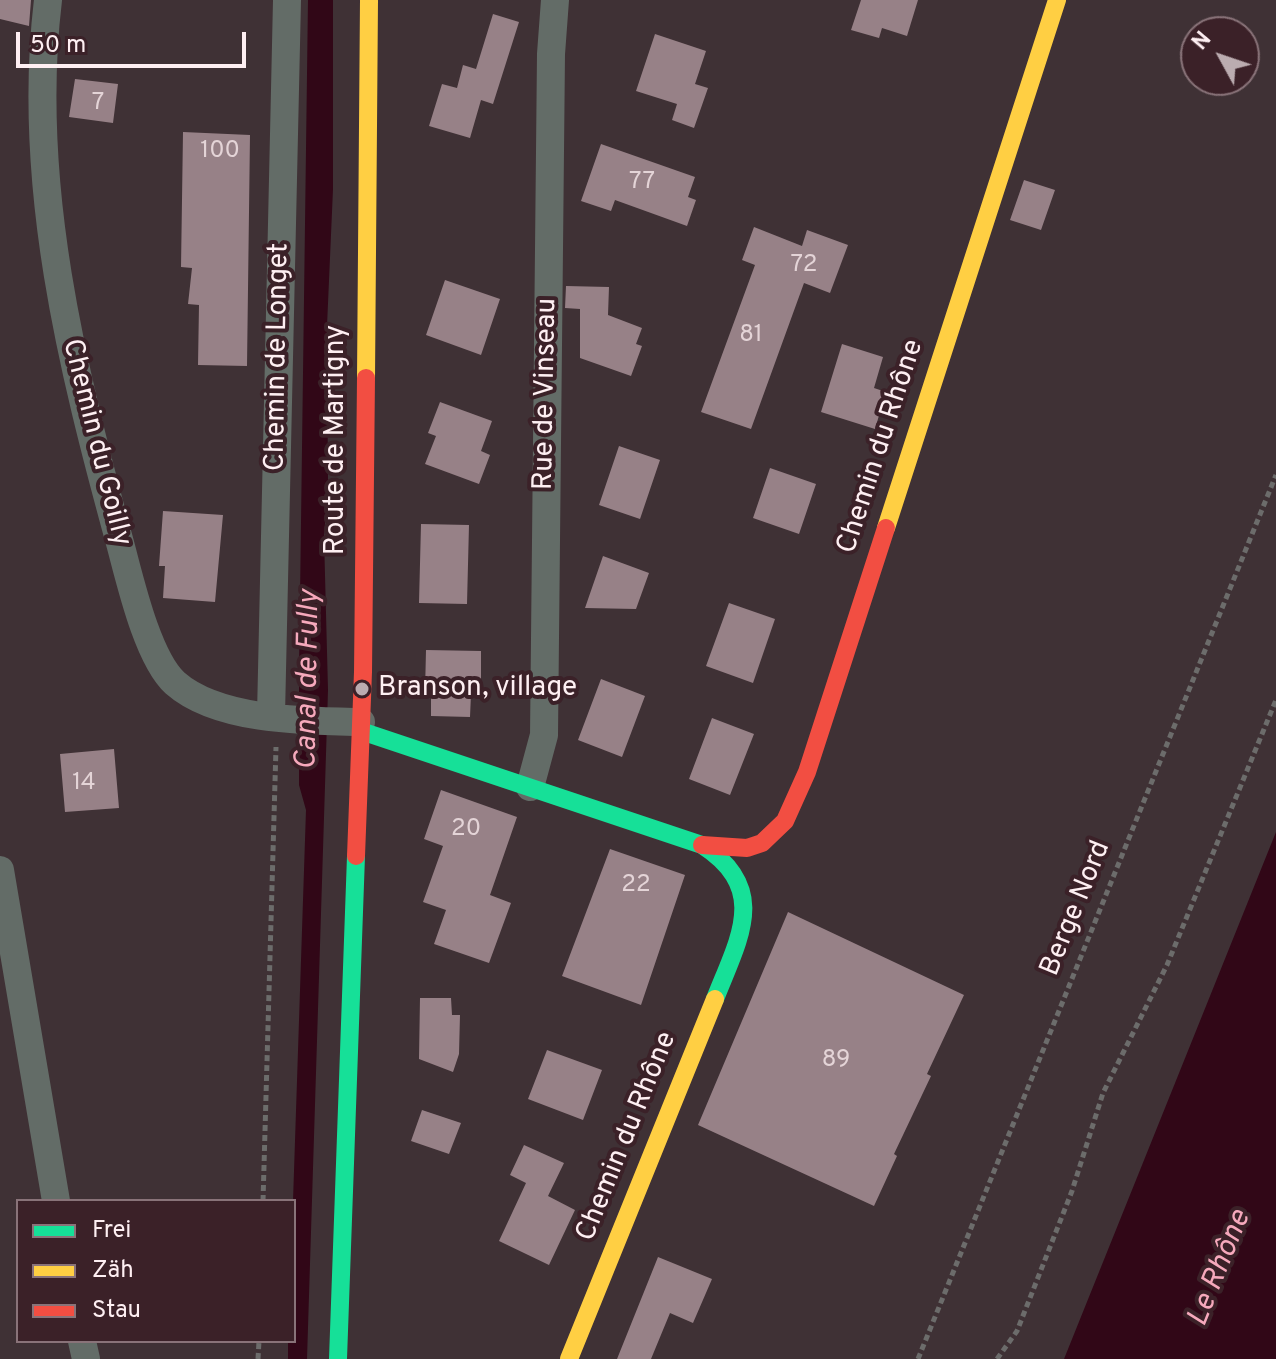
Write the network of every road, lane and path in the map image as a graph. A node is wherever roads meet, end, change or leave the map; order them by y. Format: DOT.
graph roads {
  1 [pos="48,0"];
  2 [pos="287,0"];
  3 [pos="369,0"];
  4 [pos="555,0"];
  5 [pos="1057,0"];
  6 [pos="1276,475"];
  7 [pos="1276,700"];
  8 [pos="278,716"];
  9 [pos="353,725"];
  10 [pos="530,787"];
  11 [pos="702,845"];
  12 [pos="0,870"];
  13 [pos="740,936"];
  14 [pos="56,1199"];
  15 [pos="263,1199"];
  16 [pos="338,1359"];
  17 [pos="569,1359"];
  18 [pos="918,1359"];
  19 [pos="997,1359"];
  1 -- 8 [label="street, Chemin du Goilly"];
  2 -- 8 [label="street, Chemin de Longet"];
  3 -- 9 [label="street, Route de Martigny"];
  4 -- 10 [label="street, Rue de Vinseau"];
  5 -- 11 [label="street, Chemin du Rhône"];
  6 -- 18 [label="path, Berge Nord"];
  7 -- 19 [label="path"];
  8 -- 9 [label="street, Chemin du Goilly"];
  8 -- 15 [label="path"];
  9 -- 10 [label="street, Chemin du Goilly"];
  9 -- 16 [label="street, Route de Martigny"];
  10 -- 11 [label="street, Chemin du Goilly"];
  11 -- 13 [label="street, Chemin du Goilly"];
  12 -- 14 [label="street"];
  13 -- 17 [label="street, Chemin du Rhône"];
}
